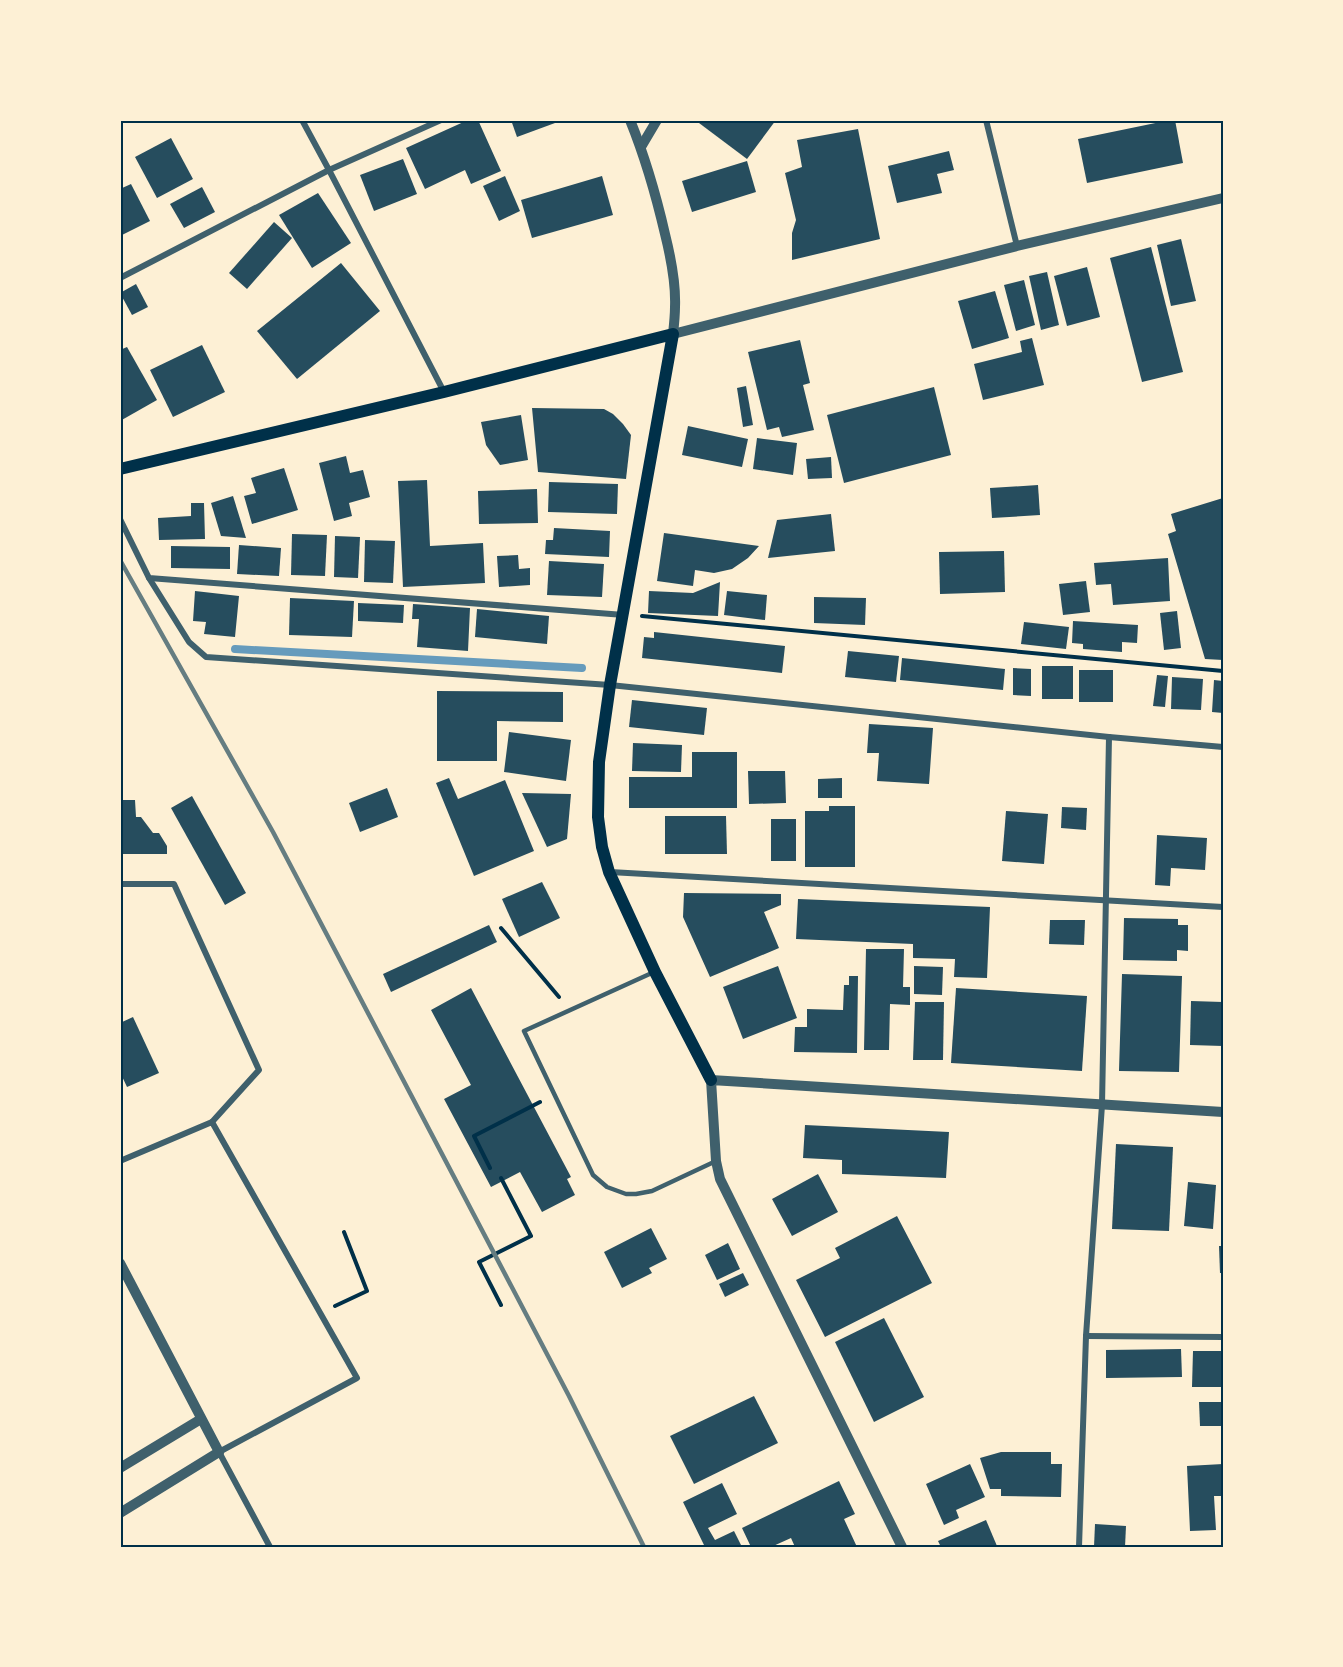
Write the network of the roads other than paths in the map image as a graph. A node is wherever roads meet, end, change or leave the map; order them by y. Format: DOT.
graph roads {
  1 [pos="302,120"];
  2 [pos="441,120"];
  3 [pos="630,120"];
  4 [pos="657,120"];
  5 [pos="986,120"];
  6 [pos="641,147"];
  7 [pos="330,170"];
  8 [pos="1223,198"];
  9 [pos="1017,246"];
  10 [pos="120,278"];
  11 [pos="673,334"];
  12 [pos="444,392"];
  13 [pos="120,469"];
  14 [pos="120,519"];
  15 [pos="149,578"];
  16 [pos="624,615"];
  17 [pos="610,685"];
  18 [pos="1109,737"];
  19 [pos="1223,747"];
  20 [pos="609,872"];
  21 [pos="120,884"];
  22 [pos="1105,900"];
  23 [pos="1223,907"];
  24 [pos="655,972"];
  25 [pos="711,1080"];
  26 [pos="1102,1105"];
  27 [pos="1223,1112"];
  28 [pos="212,1122"];
  29 [pos="120,1161"];
  30 [pos="716,1161"];
  31 [pos="120,1263"];
  32 [pos="1086,1336"];
  33 [pos="1223,1337"];
  34 [pos="201,1419"];
  35 [pos="219,1452"];
  36 [pos="120,1468"];
  37 [pos="120,1513"];
  38 [pos="270,1547"];
  39 [pos="902,1547"];
  40 [pos="1079,1547"];
  1 -- 7 [label="street"];
  2 -- 7 [label="street"];
  3 -- 6 [label="street"];
  4 -- 6 [label="street"];
  5 -- 9 [label="street"];
  6 -- 11 [label="street"];
  7 -- 10 [label="street"];
  7 -- 12 [label="street"];
  8 -- 9 [label="street"];
  9 -- 11 [label="street"];
  11 -- 12 [label="main road"];
  11 -- 16 [label="main road"];
  12 -- 13 [label="main road"];
  14 -- 15 [label="street"];
  15 -- 16 [label="street"];
  15 -- 17 [label="street"];
  16 -- 17 [label="main road"];
  17 -- 18 [label="street"];
  17 -- 20 [label="main road"];
  18 -- 19 [label="street"];
  18 -- 22 [label="street"];
  20 -- 22 [label="street"];
  20 -- 24 [label="main road"];
  21 -- 28 [label="street"];
  22 -- 23 [label="street"];
  22 -- 26 [label="street"];
  24 -- 25 [label="main road"];
  24 -- 30 [label="lane"];
  25 -- 26 [label="street"];
  25 -- 30 [label="street"];
  26 -- 27 [label="street"];
  26 -- 32 [label="street"];
  28 -- 29 [label="street"];
  28 -- 35 [label="street"];
  30 -- 39 [label="street"];
  31 -- 34 [label="street"];
  32 -- 33 [label="street"];
  32 -- 40 [label="street"];
  34 -- 35 [label="street"];
  34 -- 36 [label="street"];
  35 -- 37 [label="street"];
  35 -- 38 [label="street"];
}
